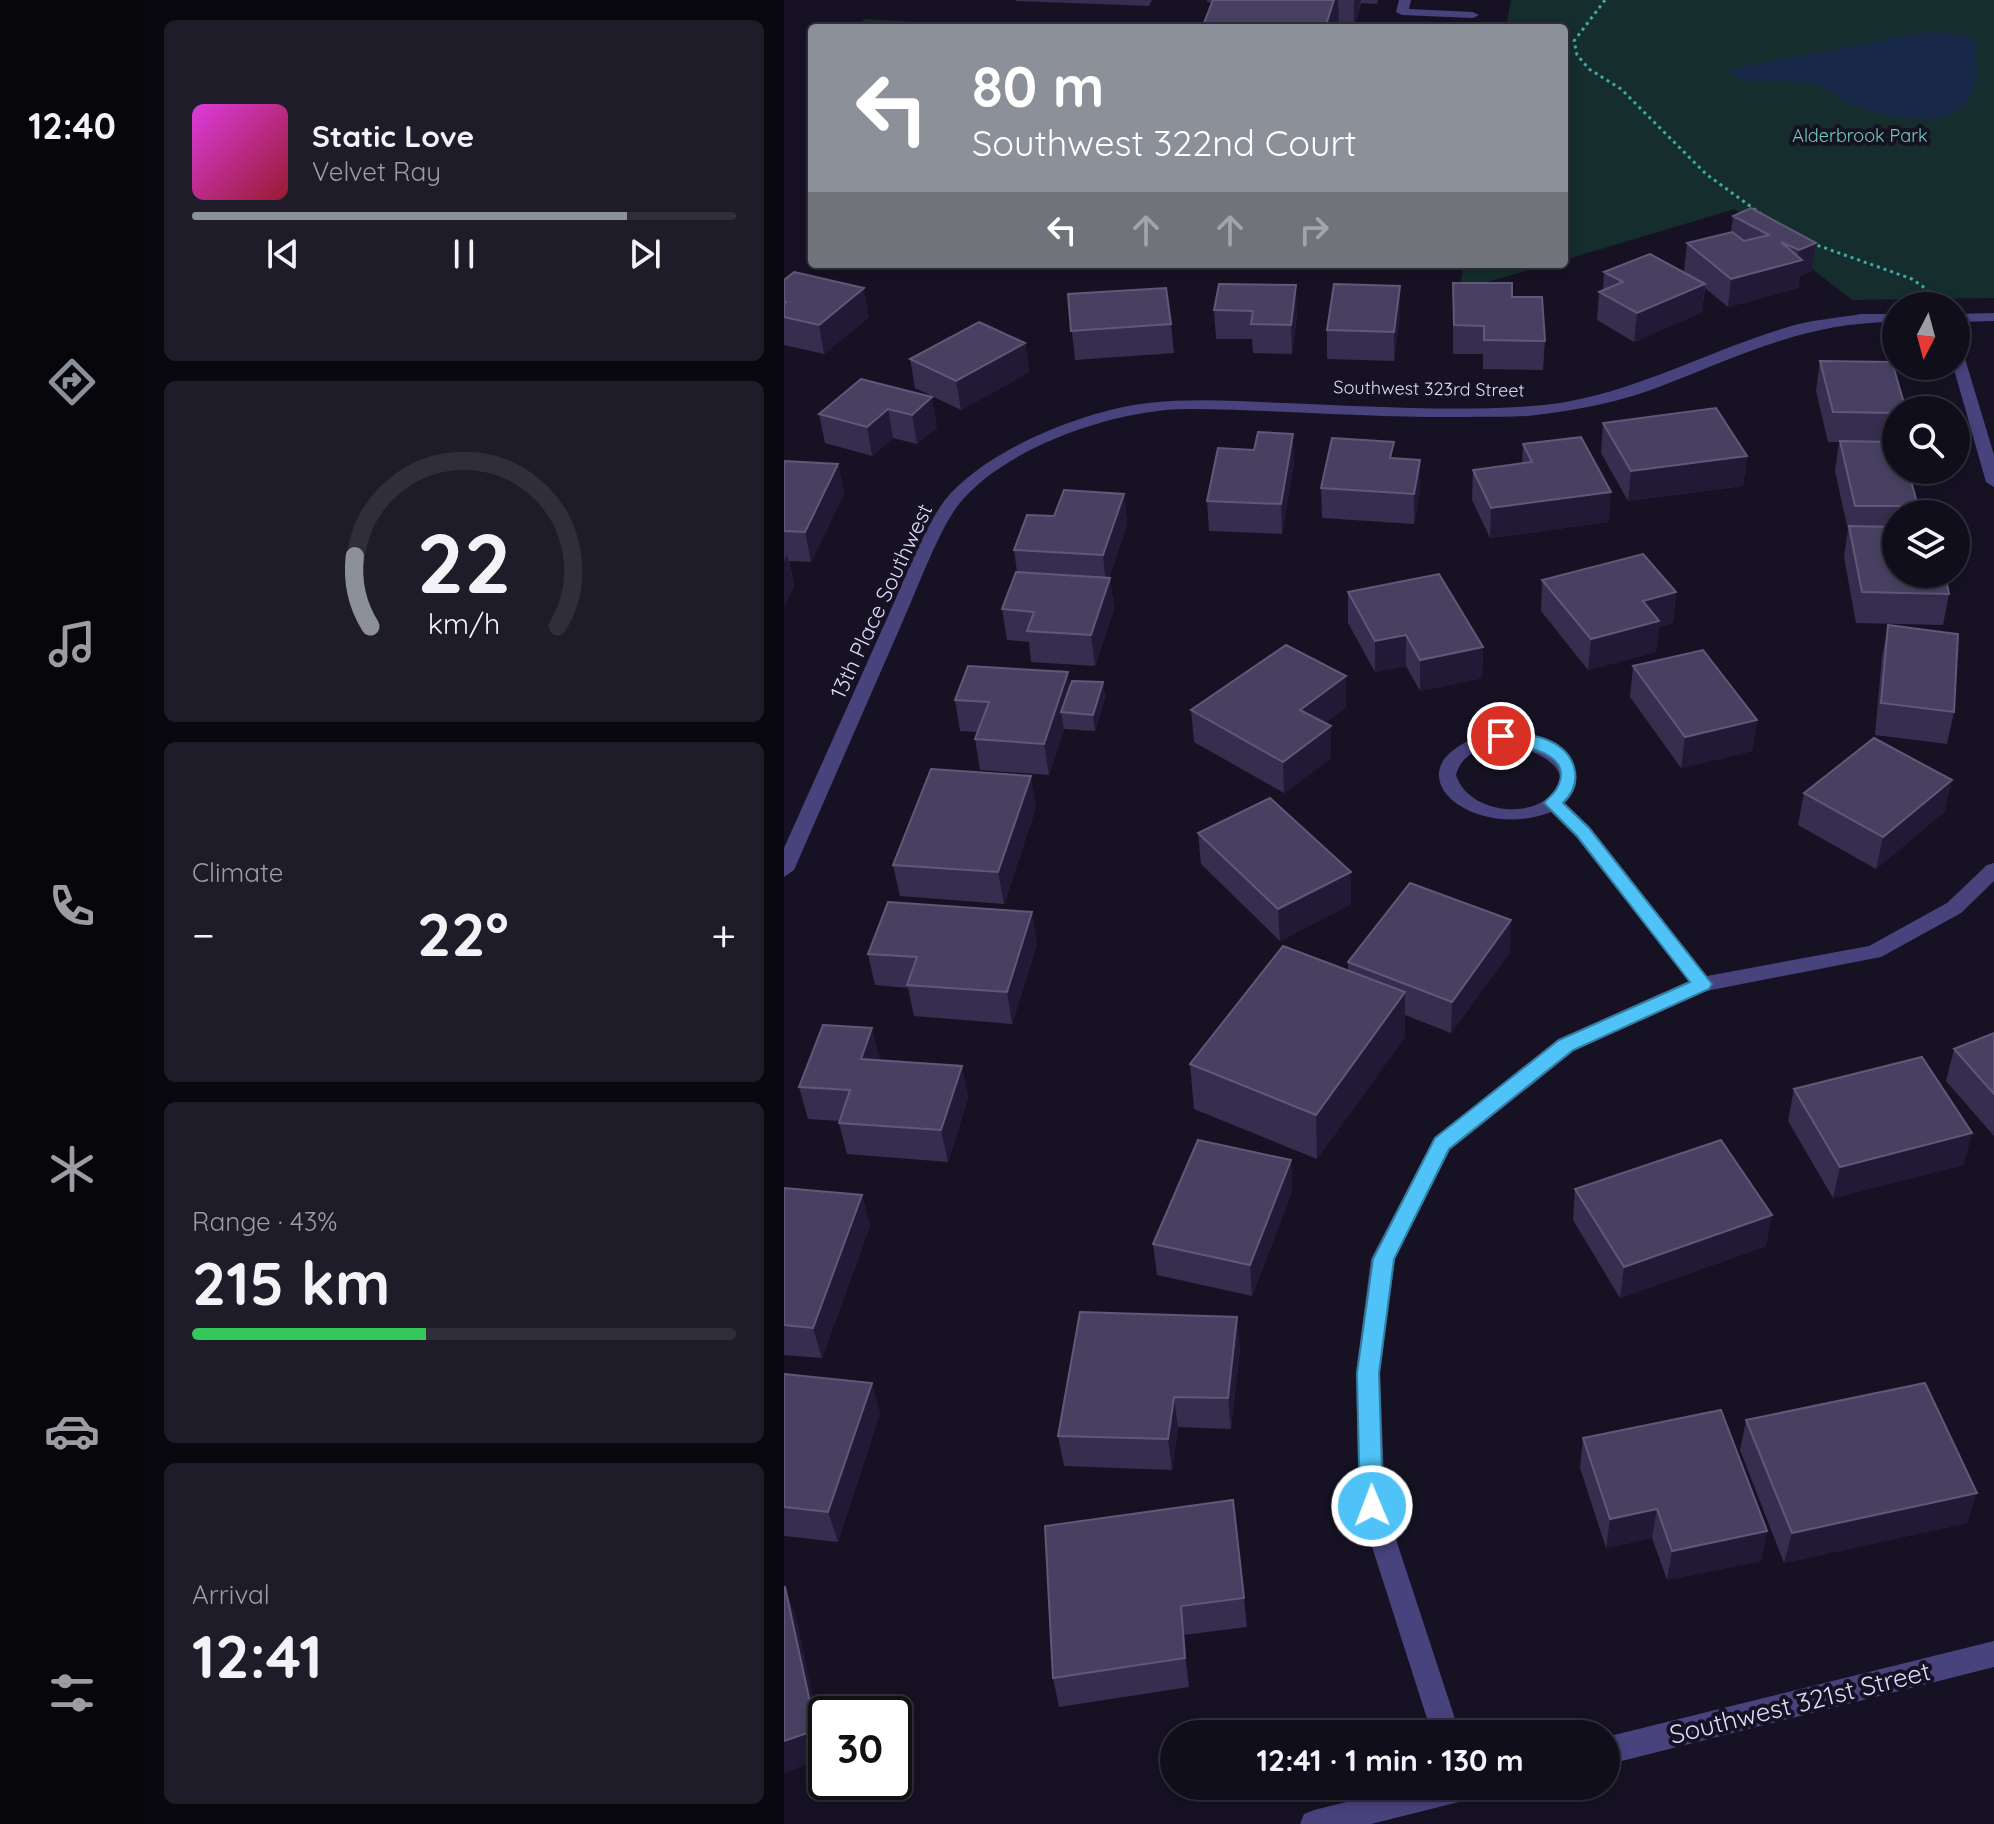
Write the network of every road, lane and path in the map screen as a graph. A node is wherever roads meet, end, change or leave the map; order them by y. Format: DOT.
graph roads {
  1 [pos="1405,0"];
  2 [pos="1476,0"];
  3 [pos="1605,0"];
  4 [pos="1473,15"];
  5 [pos="1471,24"];
  6 [pos="1769,220"];
  7 [pos="1810,242"];
  8 [pos="1928,292"];
  9 [pos="1994,317"];
  10 [pos="1882,318"];
  11 [pos="1970,318"];
  12 [pos="1964,380"];
  13 [pos="1093,421"];
  14 [pos="1994,482"];
  15 [pos="1553,803"];
  16 [pos="784,870"];
  17 [pos="1994,870"];
  18 [pos="1702,984"];
  19 [pos="1994,1654"];
  20 [pos="1441,1720"];
  21 [pos="1620,1748"];
  22 [pos="1409,1800"];
  23 [pos="1314,1824"];
  1 -- 4 [label="street"];
  2 -- 4 [label="street"];
  3 -- 6 [label="path"];
  4 -- 5 [label="street"];
  7 -- 8 [label="path"];
  9 -- 11 [label="street"];
  10 -- 13 [label="street, Southwest 323rd Street"];
  12 -- 14 [label="street"];
  13 -- 16 [label="street, 13th Place Southwest"];
  15 -- 15 [label="street"];
  15 -- 18 [label="street"];
  17 -- 18 [label="street"];
  18 -- 20 [label="street"];
  19 -- 21 [label="street, Southwest 321st Street"];
  22 -- 23 [label="street"];
}
